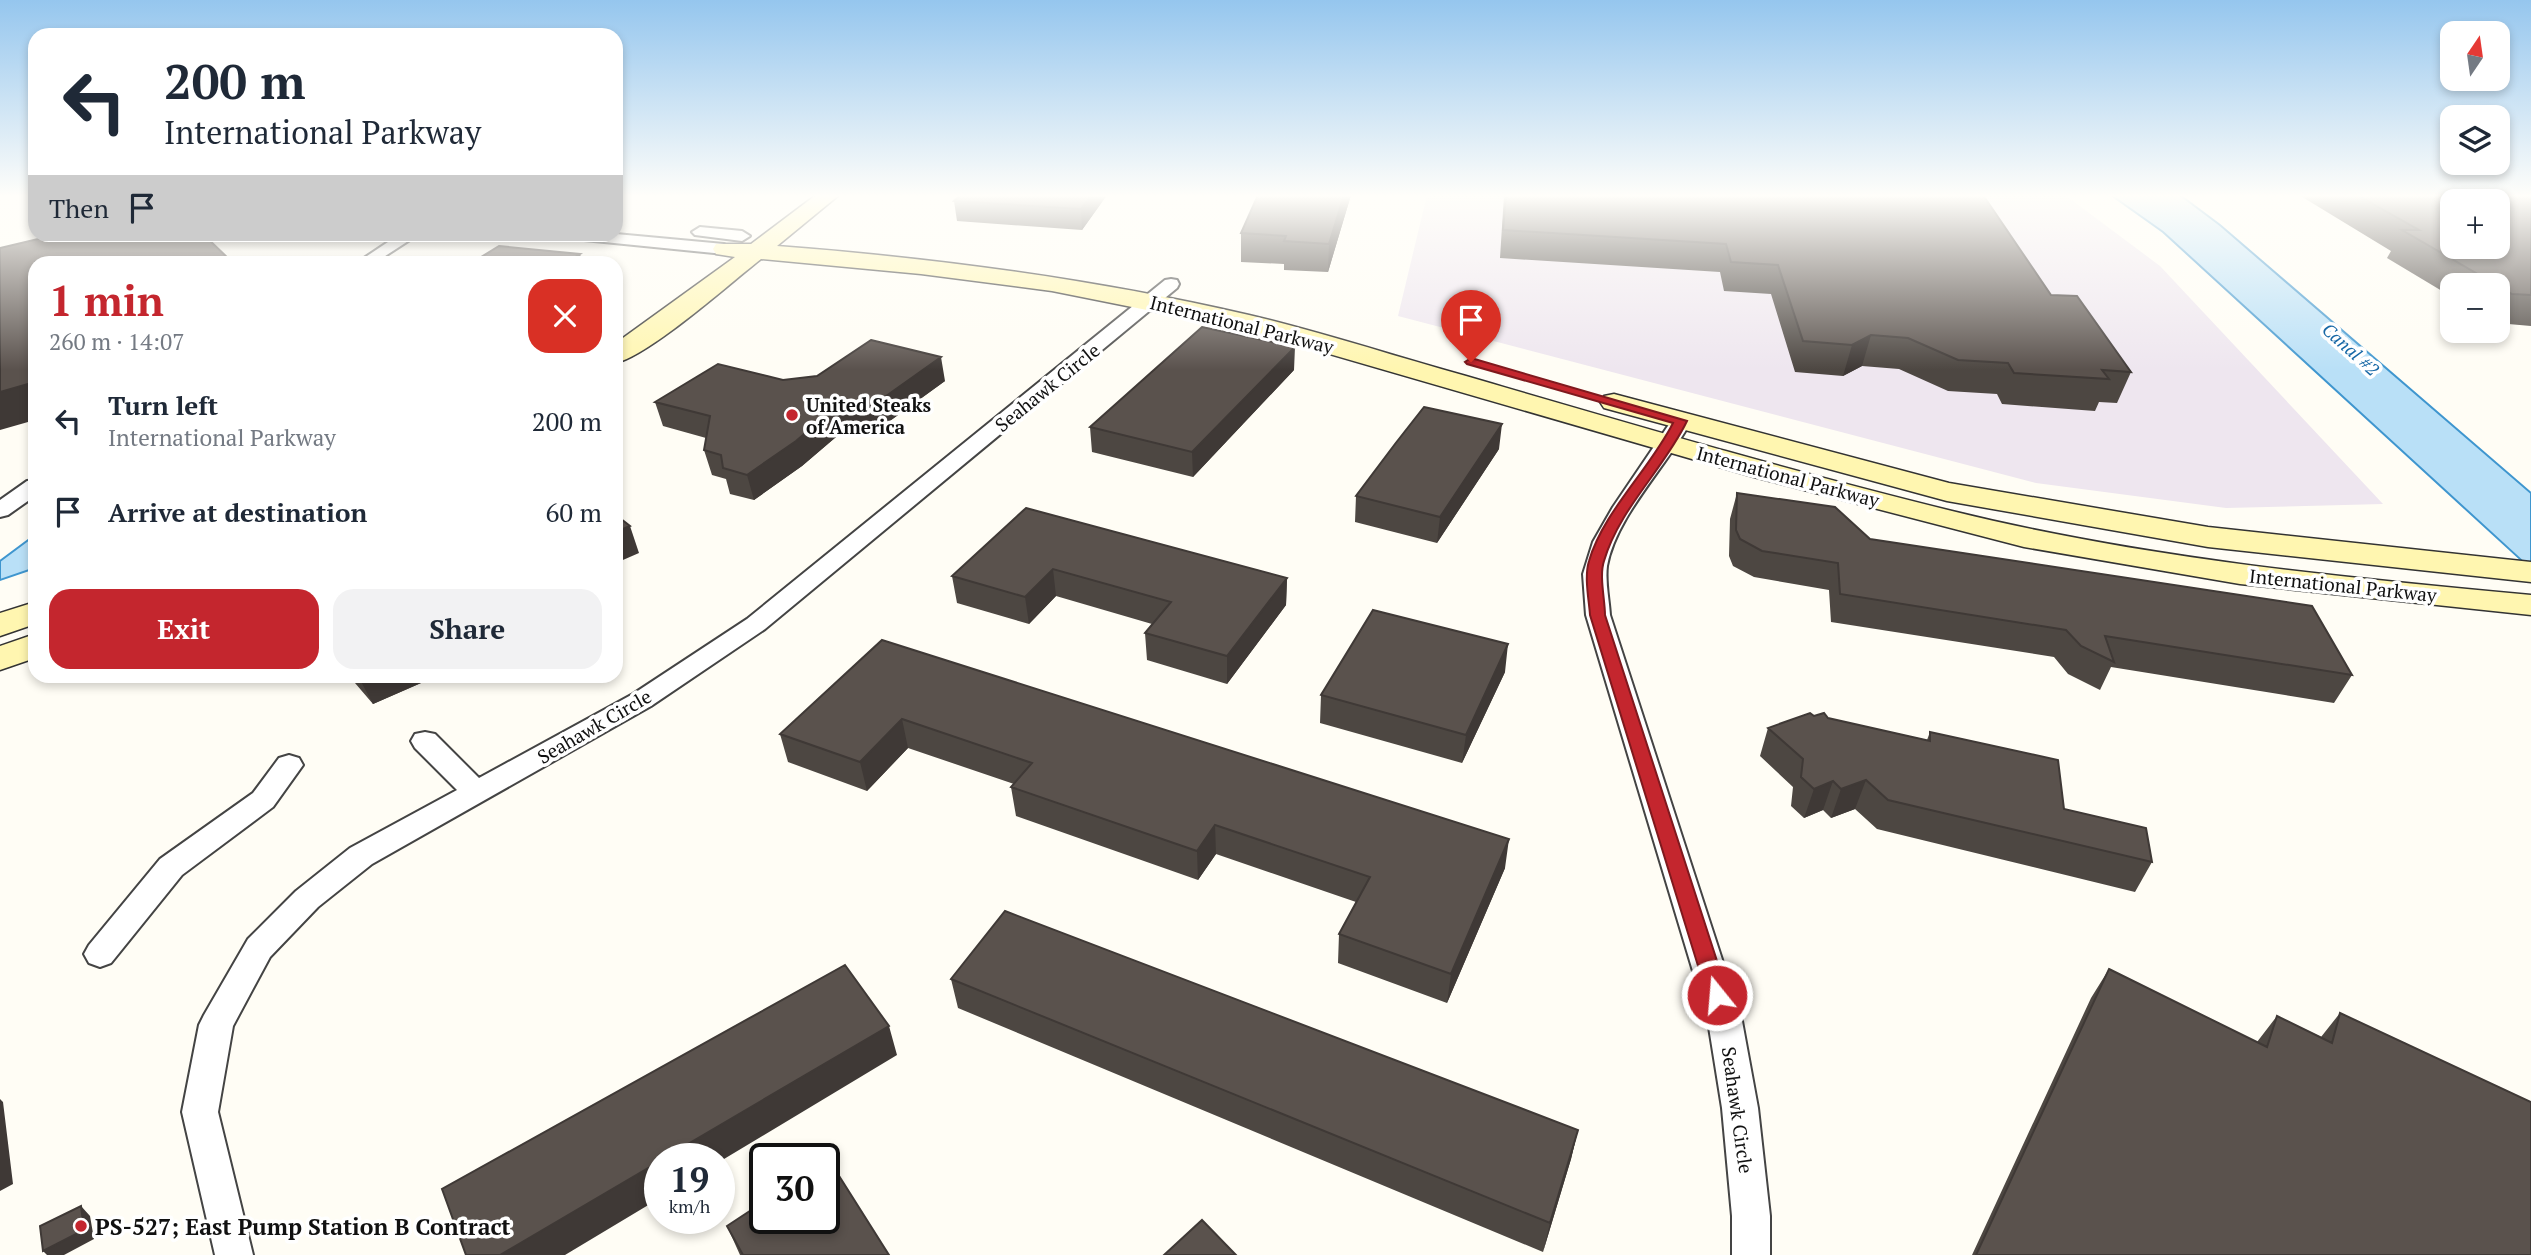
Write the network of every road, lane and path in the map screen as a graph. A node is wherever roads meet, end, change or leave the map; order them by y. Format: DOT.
graph roads {
  1 [pos="732,254"];
  2 [pos="738,254"];
  3 [pos="830,254"];
  4 [pos="670,289"];
  5 [pos="1162,292"];
  6 [pos="623,350"];
  7 [pos="1675,432"];
  8 [pos="28,491"];
  9 [pos="0,510"];
  10 [pos="2531,572"];
  11 [pos="2517,604"];
  12 [pos="28,614"];
  13 [pos="0,625"];
  14 [pos="28,648"];
  15 [pos="0,659"];
  16 [pos="425,741"];
  17 [pos="289,765"];
  18 [pos="476,792"];
  19 [pos="100,954"];
  20 [pos="234,1255"];
  21 [pos="1751,1255"];
  1 -- 4 [label="main road"];
  2 -- 6 [label="main road"];
  3 -- 5 [label="main road, International Parkway"];
  5 -- 7 [label="main road, International Parkway"];
  5 -- 18 [label="street, Seahawk Circle"];
  7 -- 10 [label="main road, International Parkway"];
  7 -- 11 [label="main road, International Parkway"];
  7 -- 21 [label="street, Seahawk Circle"];
  8 -- 9 [label="street"];
  12 -- 13 [label="main road"];
  14 -- 15 [label="main road"];
  16 -- 18 [label="street"];
  17 -- 19 [label="street"];
  18 -- 20 [label="street, Seahawk Circle"];
}
